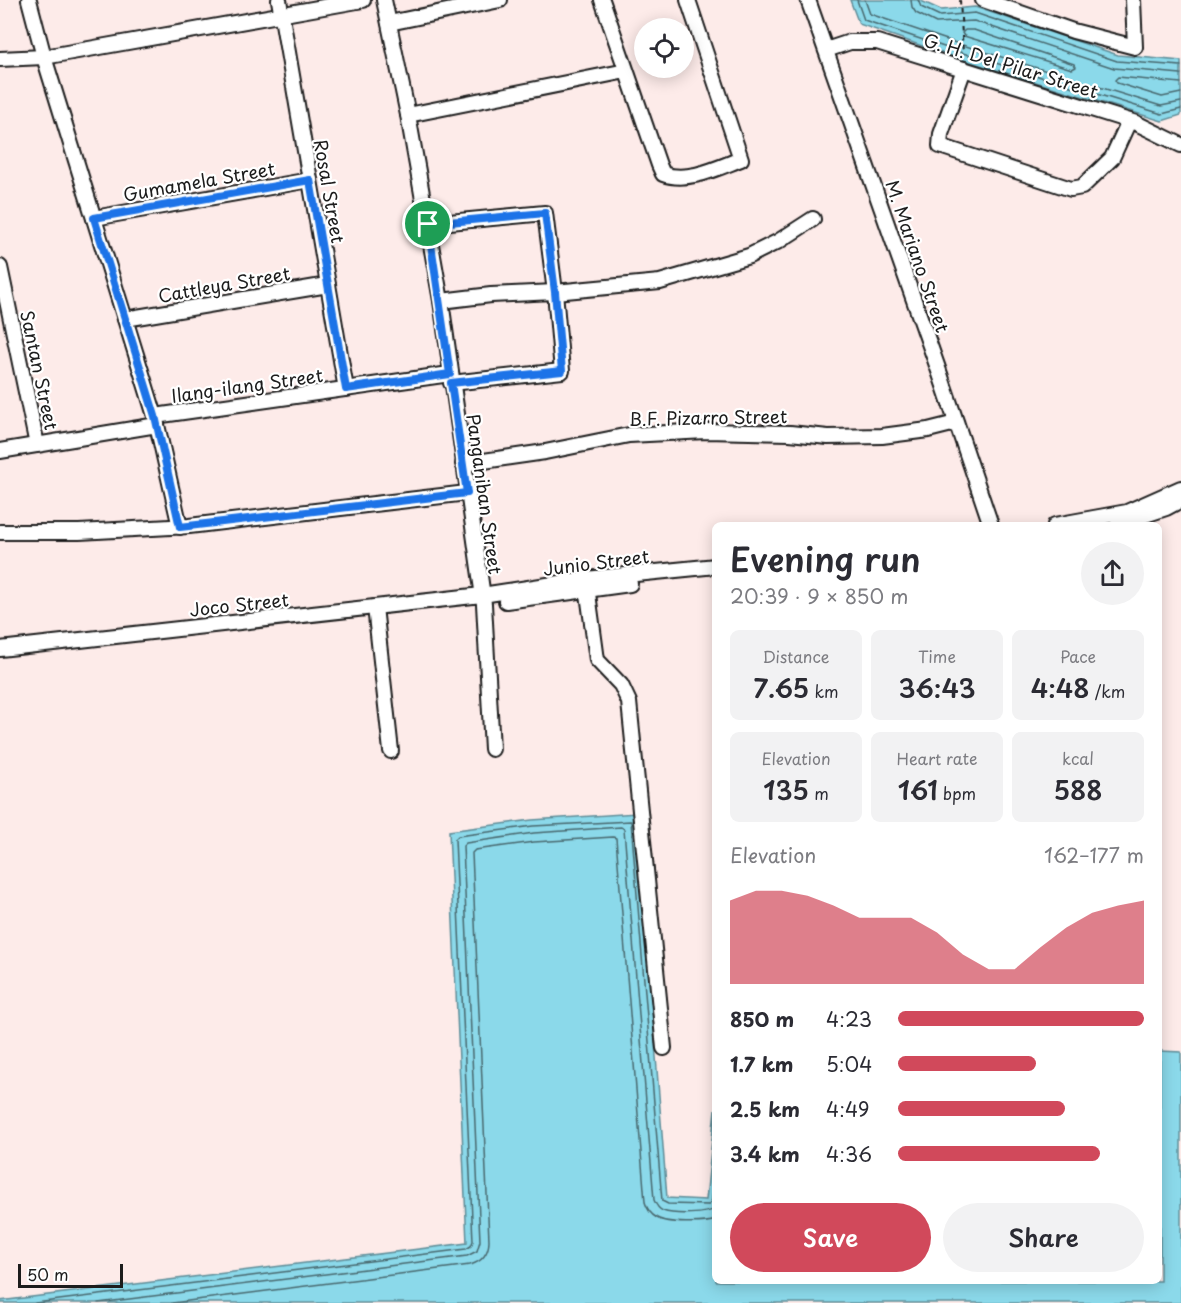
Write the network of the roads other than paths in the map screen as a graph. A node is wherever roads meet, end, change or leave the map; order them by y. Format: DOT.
graph roads {
  1 [pos="29,0"];
  2 [pos="279,0"];
  3 [pos="363,0"];
  4 [pos="384,0"];
  5 [pos="500,0"];
  6 [pos="602,0"];
  7 [pos="808,0"];
  8 [pos="983,0"];
  9 [pos="1133,0"];
  10 [pos="690,1"];
  11 [pos="281,15"];
  12 [pos="389,23"];
  13 [pos="826,50"];
  14 [pos="44,57"];
  15 [pos="0,58"];
  16 [pos="963,66"];
  17 [pos="626,70"];
  18 [pos="408,115"];
  19 [pos="1129,121"];
  20 [pos="1181,145"];
  21 [pos="310,180"];
  22 [pos="94,218"];
  23 [pos="813,219"];
  24 [pos="428,224"];
  25 [pos="0,267"];
  26 [pos="328,285"];
  27 [pos="555,292"];
  28 [pos="441,301"];
  29 [pos="125,319"];
  30 [pos="451,379"];
  31 [pos="346,389"];
  32 [pos="156,421"];
  33 [pos="956,423"];
  34 [pos="37,445"];
  35 [pos="0,451"];
  36 [pos="463,464"];
  37 [pos="1181,488"];
  38 [pos="467,493"];
  39 [pos="1181,500"];
  40 [pos="990,522"];
  41 [pos="1072,522"];
  42 [pos="1122,522"];
  43 [pos="180,527"];
  44 [pos="0,532"];
  45 [pos="712,567"];
  46 [pos="712,573"];
  47 [pos="587,584"];
  48 [pos="483,600"];
  49 [pos="375,607"];
  50 [pos="0,649"];
  51 [pos="492,749"];
  52 [pos="391,751"];
  53 [pos="664,1048"];
  1 -- 14 [label="street"];
  2 -- 11 [label="street, Rosal Street"];
  3 -- 11 [label="street"];
  4 -- 12 [label="street, Panganiban Street"];
  5 -- 12 [label="street"];
  6 -- 17 [label="street"];
  7 -- 13 [label="street, M. Mariano Street"];
  8 -- 9 [label="street"];
  10 -- 17 [label="street"];
  11 -- 14 [label="street"];
  11 -- 21 [label="street, Rosal Street"];
  12 -- 18 [label="street, Panganiban Street"];
  13 -- 16 [label="street, G. H. Del Pilar Street"];
  13 -- 33 [label="street, M. Mariano Street"];
  14 -- 15 [label="street"];
  14 -- 22 [label="street"];
  16 -- 19 [label="street, G. H. Del Pilar Street"];
  16 -- 19 [label="street"];
  17 -- 18 [label="street"];
  18 -- 24 [label="street, Panganiban Street"];
  19 -- 20 [label="street, G. H. Del Pilar Street"];
  21 -- 22 [label="street, Gumamela Street"];
  21 -- 26 [label="street, Rosal Street"];
  22 -- 29 [label="street"];
  23 -- 27 [label="street"];
  24 -- 27 [label="street"];
  24 -- 28 [label="street, Panganiban Street"];
  25 -- 34 [label="street, Santan Street"];
  26 -- 29 [label="street, Cattleya Street"];
  26 -- 31 [label="street, Rosal Street"];
  27 -- 28 [label="street"];
  27 -- 30 [label="street, Ilang-ilang Street"];
  28 -- 30 [label="street, Panganiban Street"];
  29 -- 32 [label="street"];
  30 -- 31 [label="street, Ilang-ilang Street"];
  30 -- 36 [label="street, Panganiban Street"];
  31 -- 32 [label="street, Ilang-ilang Street"];
  32 -- 34 [label="street, Ilang-ilang Street"];
  32 -- 43 [label="street"];
  33 -- 36 [label="street, B.F. Pizarro Street"];
  33 -- 40 [label="street, M. Mariano Street"];
  34 -- 35 [label="street, Ilang-ilang Street"];
  36 -- 38 [label="street, Panganiban Street"];
  37 -- 41 [label="street"];
  38 -- 43 [label="street"];
  38 -- 48 [label="street, Panganiban Street"];
  39 -- 42 [label="street"];
  43 -- 44 [label="street"];
  45 -- 47 [label="street, Junio Street"];
  46 -- 47 [label="street, Junio Street"];
  47 -- 48 [label="street, Junio Street"];
  47 -- 53 [label="street"];
  48 -- 49 [label="street, Joco Street"];
  48 -- 51 [label="street, Panganiban Street"];
  49 -- 50 [label="street, Joco Street"];
  49 -- 52 [label="street"];
}
